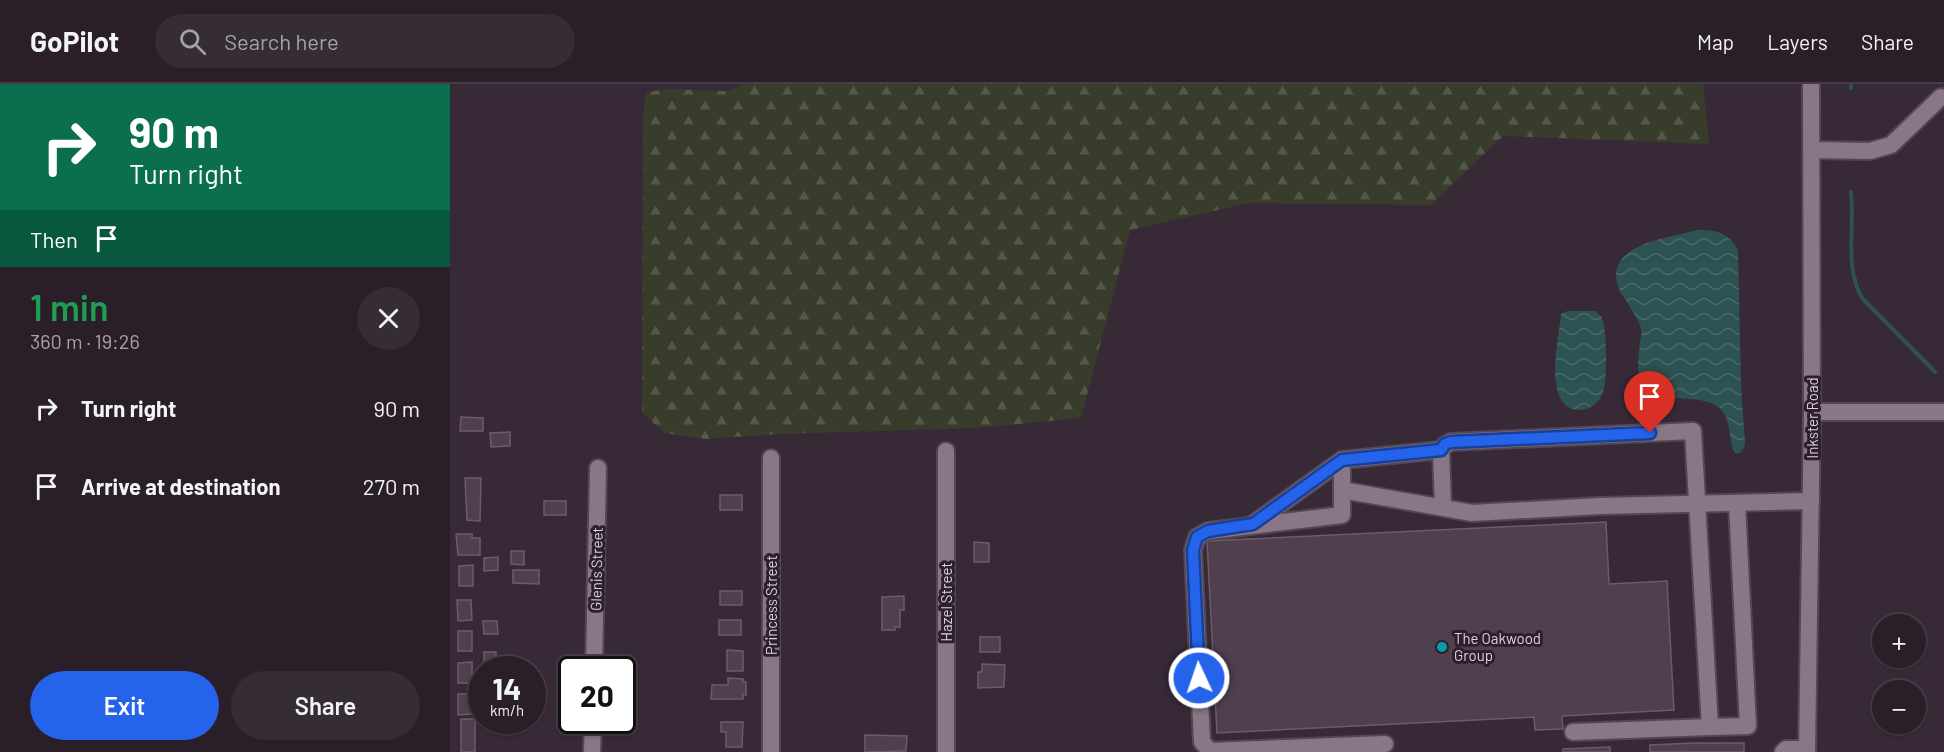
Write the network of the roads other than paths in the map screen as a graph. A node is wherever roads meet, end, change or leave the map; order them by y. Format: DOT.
graph roads {
  1 [pos="1811,84"];
  2 [pos="1941,97"];
  3 [pos="1812,150"];
  4 [pos="1812,412"];
  5 [pos="1944,412"];
  6 [pos="1441,450"];
  7 [pos="946,452"];
  8 [pos="771,458"];
  9 [pos="1342,460"];
  10 [pos="598,468"];
  11 [pos="1342,489"];
  12 [pos="1811,501"];
  13 [pos="1737,502"];
  14 [pos="1697,504"];
  15 [pos="1443,507"];
  16 [pos="1253,524"];
  17 [pos="594,656"];
  18 [pos="1710,726"];
  19 [pos="1573,732"];
  20 [pos="593,734"];
  21 [pos="1385,744"];
  22 [pos="1808,750"];
  23 [pos="592,752"];
  24 [pos="771,752"];
  25 [pos="946,752"];
  26 [pos="1784,752"];
  1 -- 3 [label="street, Inkster Road"];
  2 -- 3 [label="street"];
  3 -- 4 [label="street, Inkster Road"];
  4 -- 5 [label="street"];
  4 -- 12 [label="street, Inkster Road"];
  6 -- 9 [label="street"];
  6 -- 14 [label="street"];
  6 -- 15 [label="street"];
  7 -- 25 [label="street, Hazel Street"];
  8 -- 24 [label="street, Princess Street"];
  9 -- 11 [label="street"];
  9 -- 16 [label="street"];
  10 -- 17 [label="street, Glenis Street"];
  11 -- 15 [label="street"];
  11 -- 16 [label="street"];
  12 -- 13 [label="street"];
  12 -- 22 [label="street, Inkster Road"];
  13 -- 14 [label="street"];
  13 -- 18 [label="street"];
  14 -- 15 [label="street"];
  14 -- 18 [label="street"];
  16 -- 21 [label="street"];
  18 -- 19 [label="street"];
  20 -- 23 [label="street"];
  22 -- 26 [label="street"];
}
